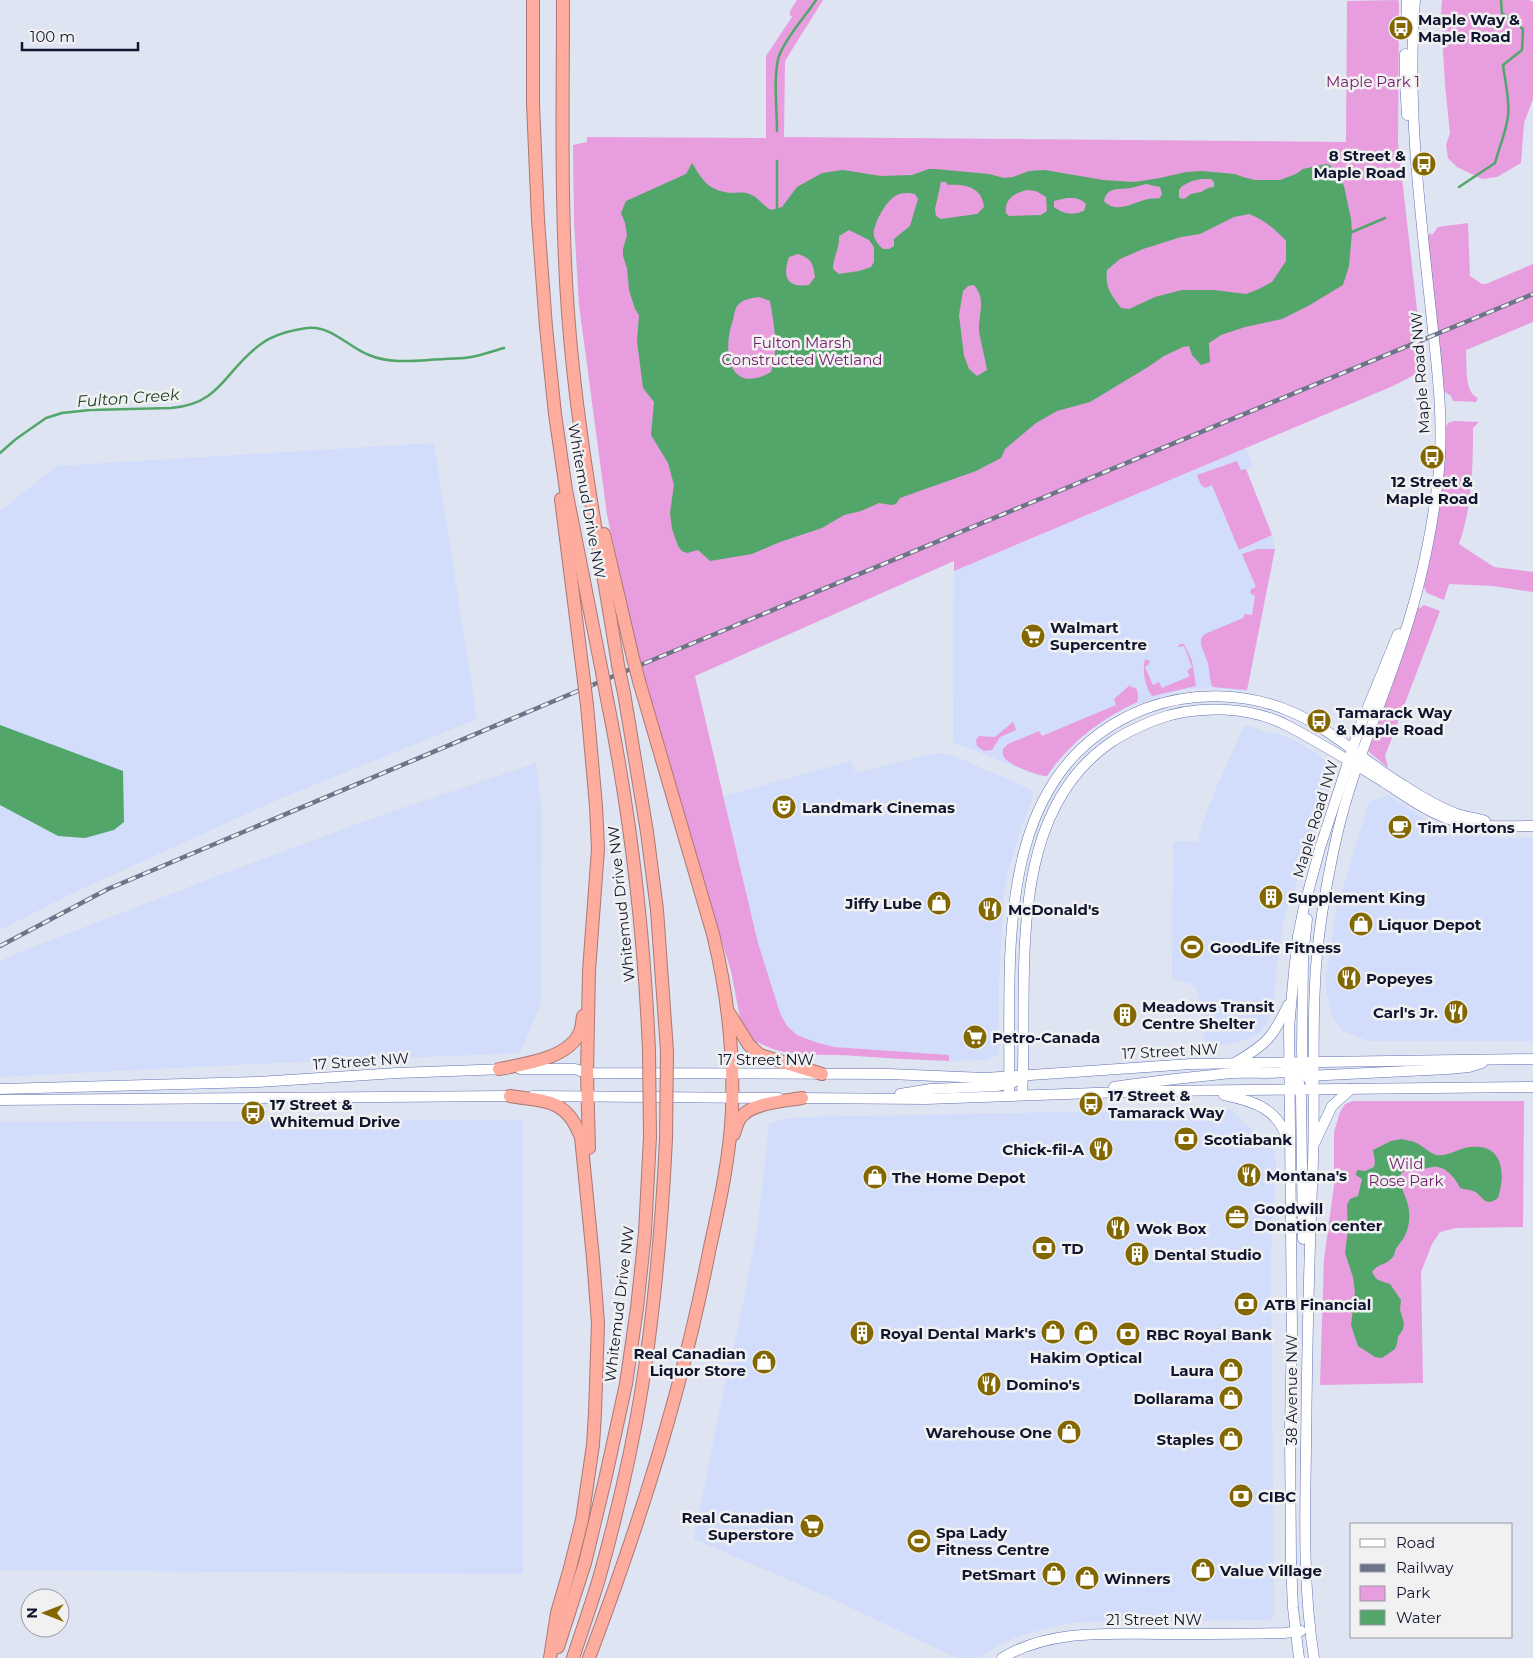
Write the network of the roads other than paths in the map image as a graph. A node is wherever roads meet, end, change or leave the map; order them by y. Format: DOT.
graph roads {
  1 [pos="532,0"];
  2 [pos="563,0"];
  3 [pos="569,0"];
  4 [pos="1407,0"];
  5 [pos="1415,0"];
  6 [pos="563,115"];
  7 [pos="1417,177"];
  8 [pos="555,414"];
  9 [pos="579,415"];
  10 [pos="1355,758"];
  11 [pos="1533,826"];
  12 [pos="1311,881"];
  13 [pos="589,971"];
  14 [pos="1291,999"];
  15 [pos="728,1011"];
  16 [pos="1533,1060"];
  17 [pos="1234,1063"];
  18 [pos="499,1069"];
  19 [pos="1301,1070"];
  20 [pos="587,1073"];
  21 [pos="731,1074"];
  22 [pos="822,1074"];
  23 [pos="1023,1076"];
  24 [pos="1009,1086"];
  25 [pos="1533,1087"];
  26 [pos="0,1088"];
  27 [pos="1351,1089"];
  28 [pos="1290,1090"];
  29 [pos="1301,1090"];
  30 [pos="1314,1090"];
  31 [pos="1204,1091"];
  32 [pos="1071,1094"];
  33 [pos="587,1095"];
  34 [pos="1022,1095"];
  35 [pos="510,1096"];
  36 [pos="732,1097"];
  37 [pos="802,1098"];
  38 [pos="0,1100"];
  39 [pos="1313,1145"];
  40 [pos="728,1153"];
  41 [pos="1290,1154"];
  42 [pos="594,1258"];
  43 [pos="1307,1288"];
  44 [pos="1310,1630"];
  45 [pos="1296,1632"];
  46 [pos="550,1658"];
  47 [pos="555,1658"];
  48 [pos="573,1658"];
  49 [pos="589,1658"];
  50 [pos="1002,1658"];
  51 [pos="1299,1658"];
  52 [pos="1314,1658"];
  1 -- 8 [label="highway, Whitemud Drive NW"];
  2 -- 6 [label="highway"];
  3 -- 6 [label="highway"];
  4 -- 7 [label="main road, Maple Road NW"];
  5 -- 7 [label="main road, Maple Road NW"];
  6 -- 9 [label="highway, Whitemud Drive NW"];
  7 -- 10 [label="main road, Maple Road NW"];
  8 -- 13 [label="highway, bridge"];
  8 -- 47 [label="highway, Whitemud Drive NW, bridge"];
  9 -- 15 [label="highway, bridge"];
  9 -- 48 [label="highway, Whitemud Drive NW, bridge"];
  10 -- 11 [label="main road"];
  10 -- 12 [label="main road, Maple Road NW"];
  10 -- 19 [label="main road, Maple Road NW"];
  10 -- 23 [label="main road"];
  10 -- 24 [label="main road"];
  12 -- 14 [label="main road, Maple Road NW"];
  12 -- 19 [label="main road"];
  13 -- 18 [label="highway"];
  13 -- 20 [label="highway"];
  14 -- 17 [label="main road"];
  14 -- 19 [label="main road, Maple Road NW"];
  15 -- 21 [label="highway"];
  15 -- 22 [label="highway"];
  16 -- 19 [label="main road"];
  17 -- 19 [label="main road, 17 Street NW"];
  17 -- 23 [label="main road, 17 Street NW"];
  18 -- 20 [label="main road, 17 Street NW"];
  18 -- 26 [label="main road, 17 Street NW"];
  19 -- 28 [label="main road"];
  19 -- 29 [label="main road"];
  19 -- 30 [label="main road, 38 Avenue NW"];
  19 -- 32 [label="main road"];
  20 -- 21 [label="main road, 17 Street NW"];
  20 -- 33 [label="highway"];
  21 -- 22 [label="main road, 17 Street NW"];
  21 -- 36 [label="highway"];
  22 -- 24 [label="main road, 17 Street NW"];
  23 -- 24 [label="main road, 17 Street NW"];
  23 -- 34 [label="main road"];
  24 -- 34 [label="main road, 17 Street NW"];
  24 -- 37 [label="main road"];
  25 -- 27 [label="main road, 17 Street NW"];
  27 -- 30 [label="main road, 17 Street NW"];
  27 -- 39 [label="main road"];
  28 -- 29 [label="main road, 17 Street NW"];
  28 -- 31 [label="main road, 17 Street NW"];
  28 -- 41 [label="main road, 38 Avenue NW"];
  29 -- 30 [label="main road, 17 Street NW"];
  29 -- 43 [label="main road"];
  30 -- 39 [label="main road, 38 Avenue NW"];
  31 -- 32 [label="main road, 17 Street NW"];
  31 -- 41 [label="main road"];
  32 -- 34 [label="main road, 17 Street NW"];
  33 -- 35 [label="main road"];
  33 -- 36 [label="main road"];
  33 -- 42 [label="highway"];
  35 -- 38 [label="main road"];
  35 -- 42 [label="highway"];
  36 -- 37 [label="main road"];
  36 -- 40 [label="highway"];
  37 -- 40 [label="highway"];
  39 -- 43 [label="main road, 38 Avenue NW"];
  40 -- 49 [label="highway"];
  41 -- 45 [label="main road, 38 Avenue NW"];
  42 -- 46 [label="highway"];
  43 -- 44 [label="main road, 38 Avenue NW"];
  44 -- 45 [label="main road, 21 Street NW"];
  44 -- 52 [label="main road, 38 Avenue NW"];
  45 -- 50 [label="main road, 21 Street NW"];
  45 -- 51 [label="main road, 38 Avenue NW"];
}
